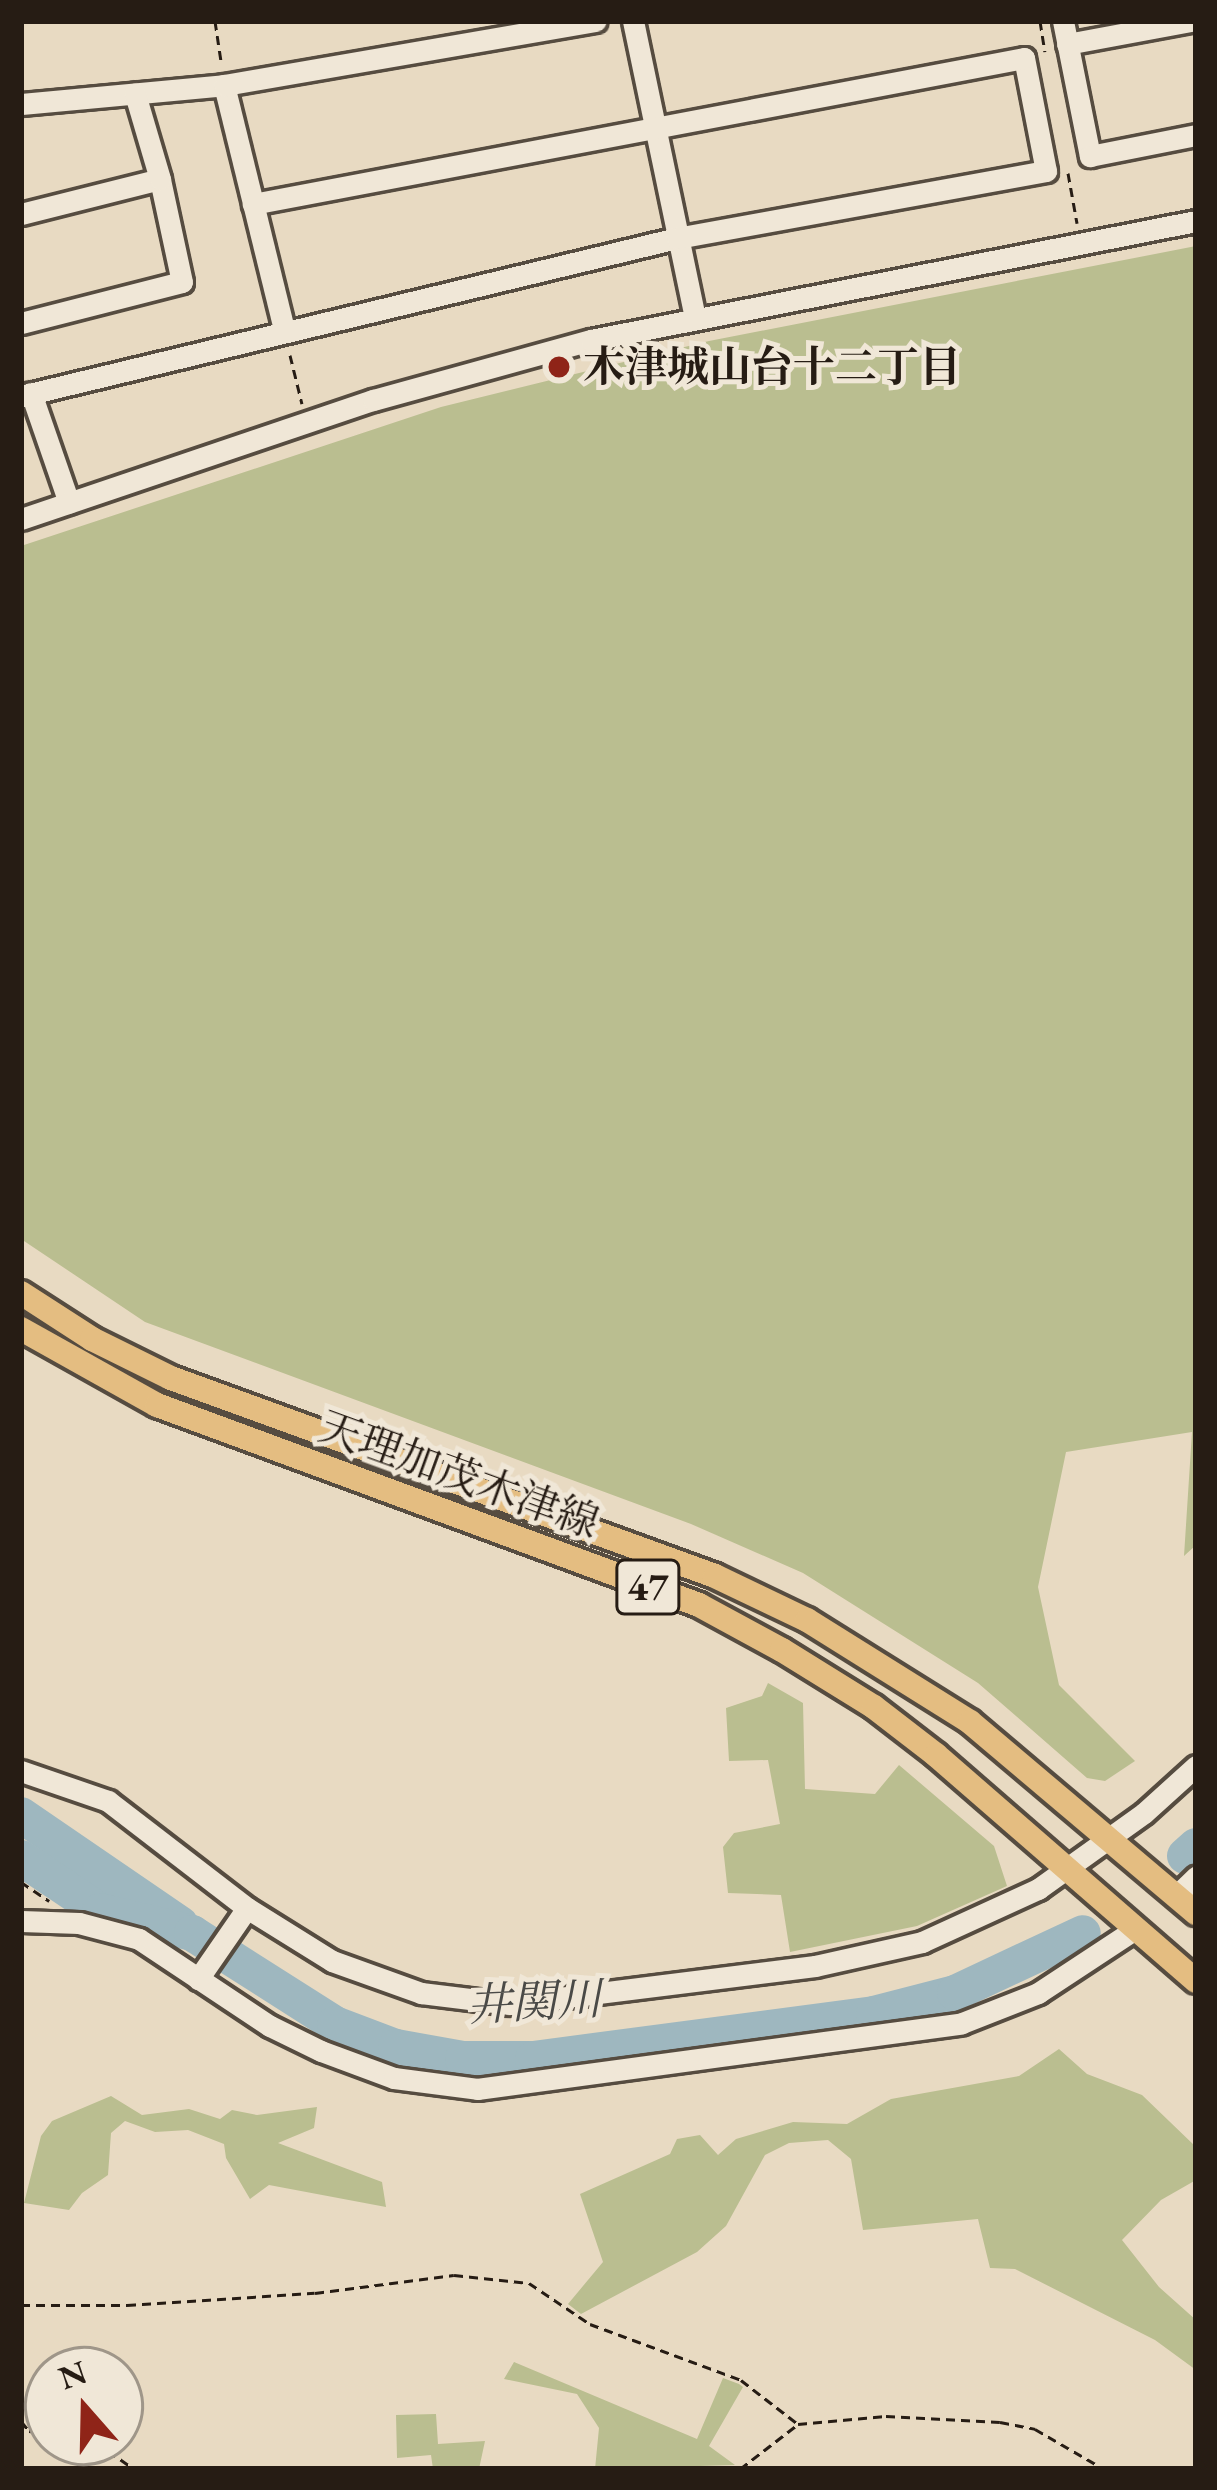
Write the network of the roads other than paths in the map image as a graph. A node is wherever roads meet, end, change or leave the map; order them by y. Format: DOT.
graph roads {
  1 [pos="596,21"];
  2 [pos="633,21"];
  3 [pos="1063,21"];
  4 [pos="1191,21"];
  5 [pos="1067,44"];
  6 [pos="224,86"];
  7 [pos="134,94"];
  8 [pos="21,104"];
  9 [pos="656,126"];
  10 [pos="1196,135"];
  11 [pos="160,179"];
  12 [pos="254,204"];
  13 [pos="21,214"];
  14 [pos="1196,221"];
  15 [pos="677,238"];
  16 [pos="695,318"];
  17 [pos="21,322"];
  18 [pos="284,329"];
  19 [pos="26,394"];
  20 [pos="69,503"];
  21 [pos="21,519"];
  22 [pos="21,1293"];
  23 [pos="21,1329"];
  24 [pos="1196,1766"];
  25 [pos="21,1771"];
  26 [pos="1108,1839"];
  27 [pos="1066,1869"];
  28 [pos="1196,1877"];
  29 [pos="1176,1896"];
  30 [pos="248,1908"];
  31 [pos="1196,1913"];
  32 [pos="21,1921"];
  33 [pos="1135,1928"];
  34 [pos="200,1976"];
  35 [pos="1196,1981"];
  1 -- 6 [label="street"];
  2 -- 9 [label="street"];
  3 -- 5 [label="street"];
  4 -- 5 [label="street"];
  5 -- 10 [label="street"];
  6 -- 7 [label="street"];
  6 -- 12 [label="street"];
  7 -- 8 [label="street"];
  7 -- 11 [label="street"];
  9 -- 12 [label="street"];
  9 -- 15 [label="street"];
  9 -- 15 [label="street"];
  11 -- 13 [label="street"];
  11 -- 17 [label="street"];
  12 -- 18 [label="street"];
  14 -- 16 [label="street"];
  15 -- 16 [label="street"];
  15 -- 18 [label="street"];
  16 -- 20 [label="street"];
  18 -- 19 [label="street"];
  19 -- 20 [label="street"];
  20 -- 21 [label="street"];
  22 -- 26 [label="main road, 天理加茂木津線 / 47"];
  23 -- 27 [label="main road, 天理加茂木津線 / 47"];
  24 -- 26 [label="street"];
  25 -- 30 [label="street"];
  26 -- 27 [label="street"];
  26 -- 29 [label="main road, 天理加茂木津線 / 47"];
  27 -- 30 [label="street"];
  27 -- 33 [label="main road, 天理加茂木津線 / 47"];
  28 -- 29 [label="street"];
  29 -- 31 [label="main road, 天理加茂木津線 / 47"];
  30 -- 34 [label="street"];
  32 -- 34 [label="street"];
  33 -- 34 [label="street"];
  33 -- 35 [label="main road, 天理加茂木津線 / 47"];
}
